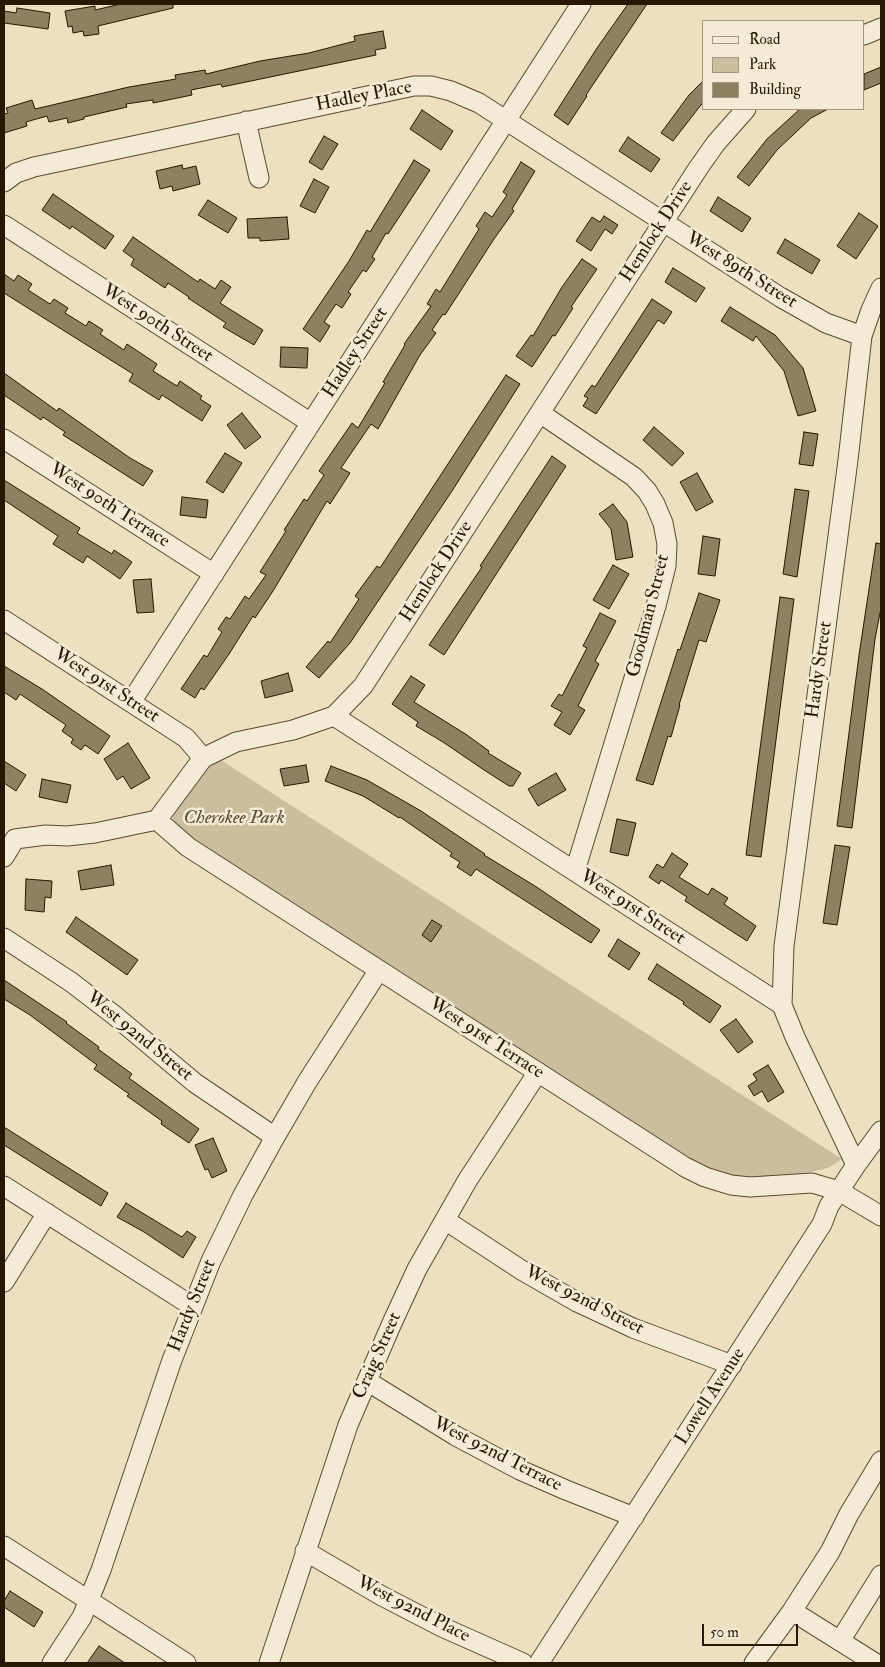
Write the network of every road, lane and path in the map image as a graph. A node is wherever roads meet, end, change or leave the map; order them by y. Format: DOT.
graph roads {
  1 [pos="581,4"];
  2 [pos="881,28"];
  3 [pos="865,35"];
  4 [pos="745,110"];
  5 [pos="506,120"];
  6 [pos="246,121"];
  7 [pos="259,178"];
  8 [pos="4,182"];
  9 [pos="663,222"];
  10 [pos="4,225"];
  11 [pos="881,288"];
  12 [pos="862,336"];
  13 [pos="540,413"];
  14 [pos="311,422"];
  15 [pos="4,439"];
  16 [pos="214,574"];
  17 [pos="4,620"];
  18 [pos="131,702"];
  19 [pos="334,716"];
  20 [pos="202,758"];
  21 [pos="157,820"];
  22 [pos="9,833"];
  23 [pos="4,857"];
  24 [pos="574,870"];
  25 [pos="4,938"];
  26 [pos="379,970"];
  27 [pos="782,1004"];
  28 [pos="538,1072"];
  29 [pos="881,1132"];
  30 [pos="275,1137"];
  31 [pos="856,1165"];
  32 [pos="4,1186"];
  33 [pos="838,1191"];
  34 [pos="47,1213"];
  35 [pos="881,1216"];
  36 [pos="444,1220"];
  37 [pos="4,1282"];
  38 [pos="192,1306"];
  39 [pos="732,1365"];
  40 [pos="367,1381"];
  41 [pos="880,1465"];
  42 [pos="634,1517"];
  43 [pos="4,1546"];
  44 [pos="305,1551"];
  45 [pos="881,1575"];
  46 [pos="88,1601"];
  47 [pos="792,1611"];
  48 [pos="840,1641"];
  49 [pos="871,1662"];
  50 [pos="52,1663"];
  51 [pos="186,1663"];
  52 [pos="269,1663"];
  53 [pos="523,1663"];
  54 [pos="539,1663"];
  55 [pos="754,1663"];
  1 -- 5 [label="street, Hadley Street"];
  2 -- 3 [label="street"];
  4 -- 9 [label="street, Hemlock Drive"];
  5 -- 6 [label="street, Hadley Place"];
  5 -- 9 [label="street, West 89th Street"];
  5 -- 14 [label="street, Hadley Street"];
  6 -- 7 [label="street"];
  6 -- 8 [label="street, Hadley Place"];
  9 -- 12 [label="street, West 89th Street"];
  9 -- 13 [label="street, Hemlock Drive"];
  10 -- 14 [label="street, West 90th Street"];
  11 -- 12 [label="street"];
  12 -- 27 [label="street, Hardy Street"];
  13 -- 19 [label="street, Hemlock Drive"];
  13 -- 24 [label="street, Goodman Street"];
  14 -- 16 [label="street, Hadley Street"];
  15 -- 16 [label="street, West 90th Terrace"];
  16 -- 18 [label="street, Hadley Street"];
  17 -- 18 [label="street, West 91st Street"];
  18 -- 20 [label="street, West 91st Street"];
  19 -- 20 [label="street, Hemlock Drive"];
  19 -- 24 [label="street, West 91st Street"];
  20 -- 21 [label="street, Hemlock Drive"];
  21 -- 22 [label="street"];
  21 -- 26 [label="street, West 91st Terrace"];
  22 -- 23 [label="street"];
  24 -- 27 [label="street, West 91st Street"];
  25 -- 30 [label="street, West 92nd Street"];
  26 -- 28 [label="street, West 91st Terrace"];
  26 -- 30 [label="street, Hardy Street"];
  27 -- 31 [label="street"];
  28 -- 33 [label="street, West 91st Terrace"];
  28 -- 36 [label="street, Craig Street"];
  29 -- 31 [label="street, Lowell Avenue"];
  30 -- 38 [label="street, Hardy Street"];
  31 -- 33 [label="street, Lowell Avenue"];
  32 -- 34 [label="street"];
  33 -- 35 [label="street"];
  33 -- 39 [label="street, Lowell Avenue"];
  34 -- 37 [label="street"];
  34 -- 38 [label="street"];
  36 -- 39 [label="street, West 92nd Street"];
  36 -- 40 [label="street, Craig Street"];
  38 -- 46 [label="street, Hardy Street"];
  39 -- 42 [label="street, Lowell Avenue"];
  40 -- 42 [label="street, West 92nd Terrace"];
  40 -- 44 [label="street, Craig Street"];
  41 -- 47 [label="street"];
  42 -- 54 [label="street, Lowell Avenue"];
  43 -- 46 [label="street"];
  44 -- 52 [label="street, Craig Street"];
  44 -- 53 [label="street, West 92nd Place"];
  45 -- 48 [label="street"];
  46 -- 50 [label="street, Hardy Street"];
  46 -- 51 [label="street"];
  47 -- 48 [label="street"];
  47 -- 55 [label="street"];
  48 -- 49 [label="street"];
}
